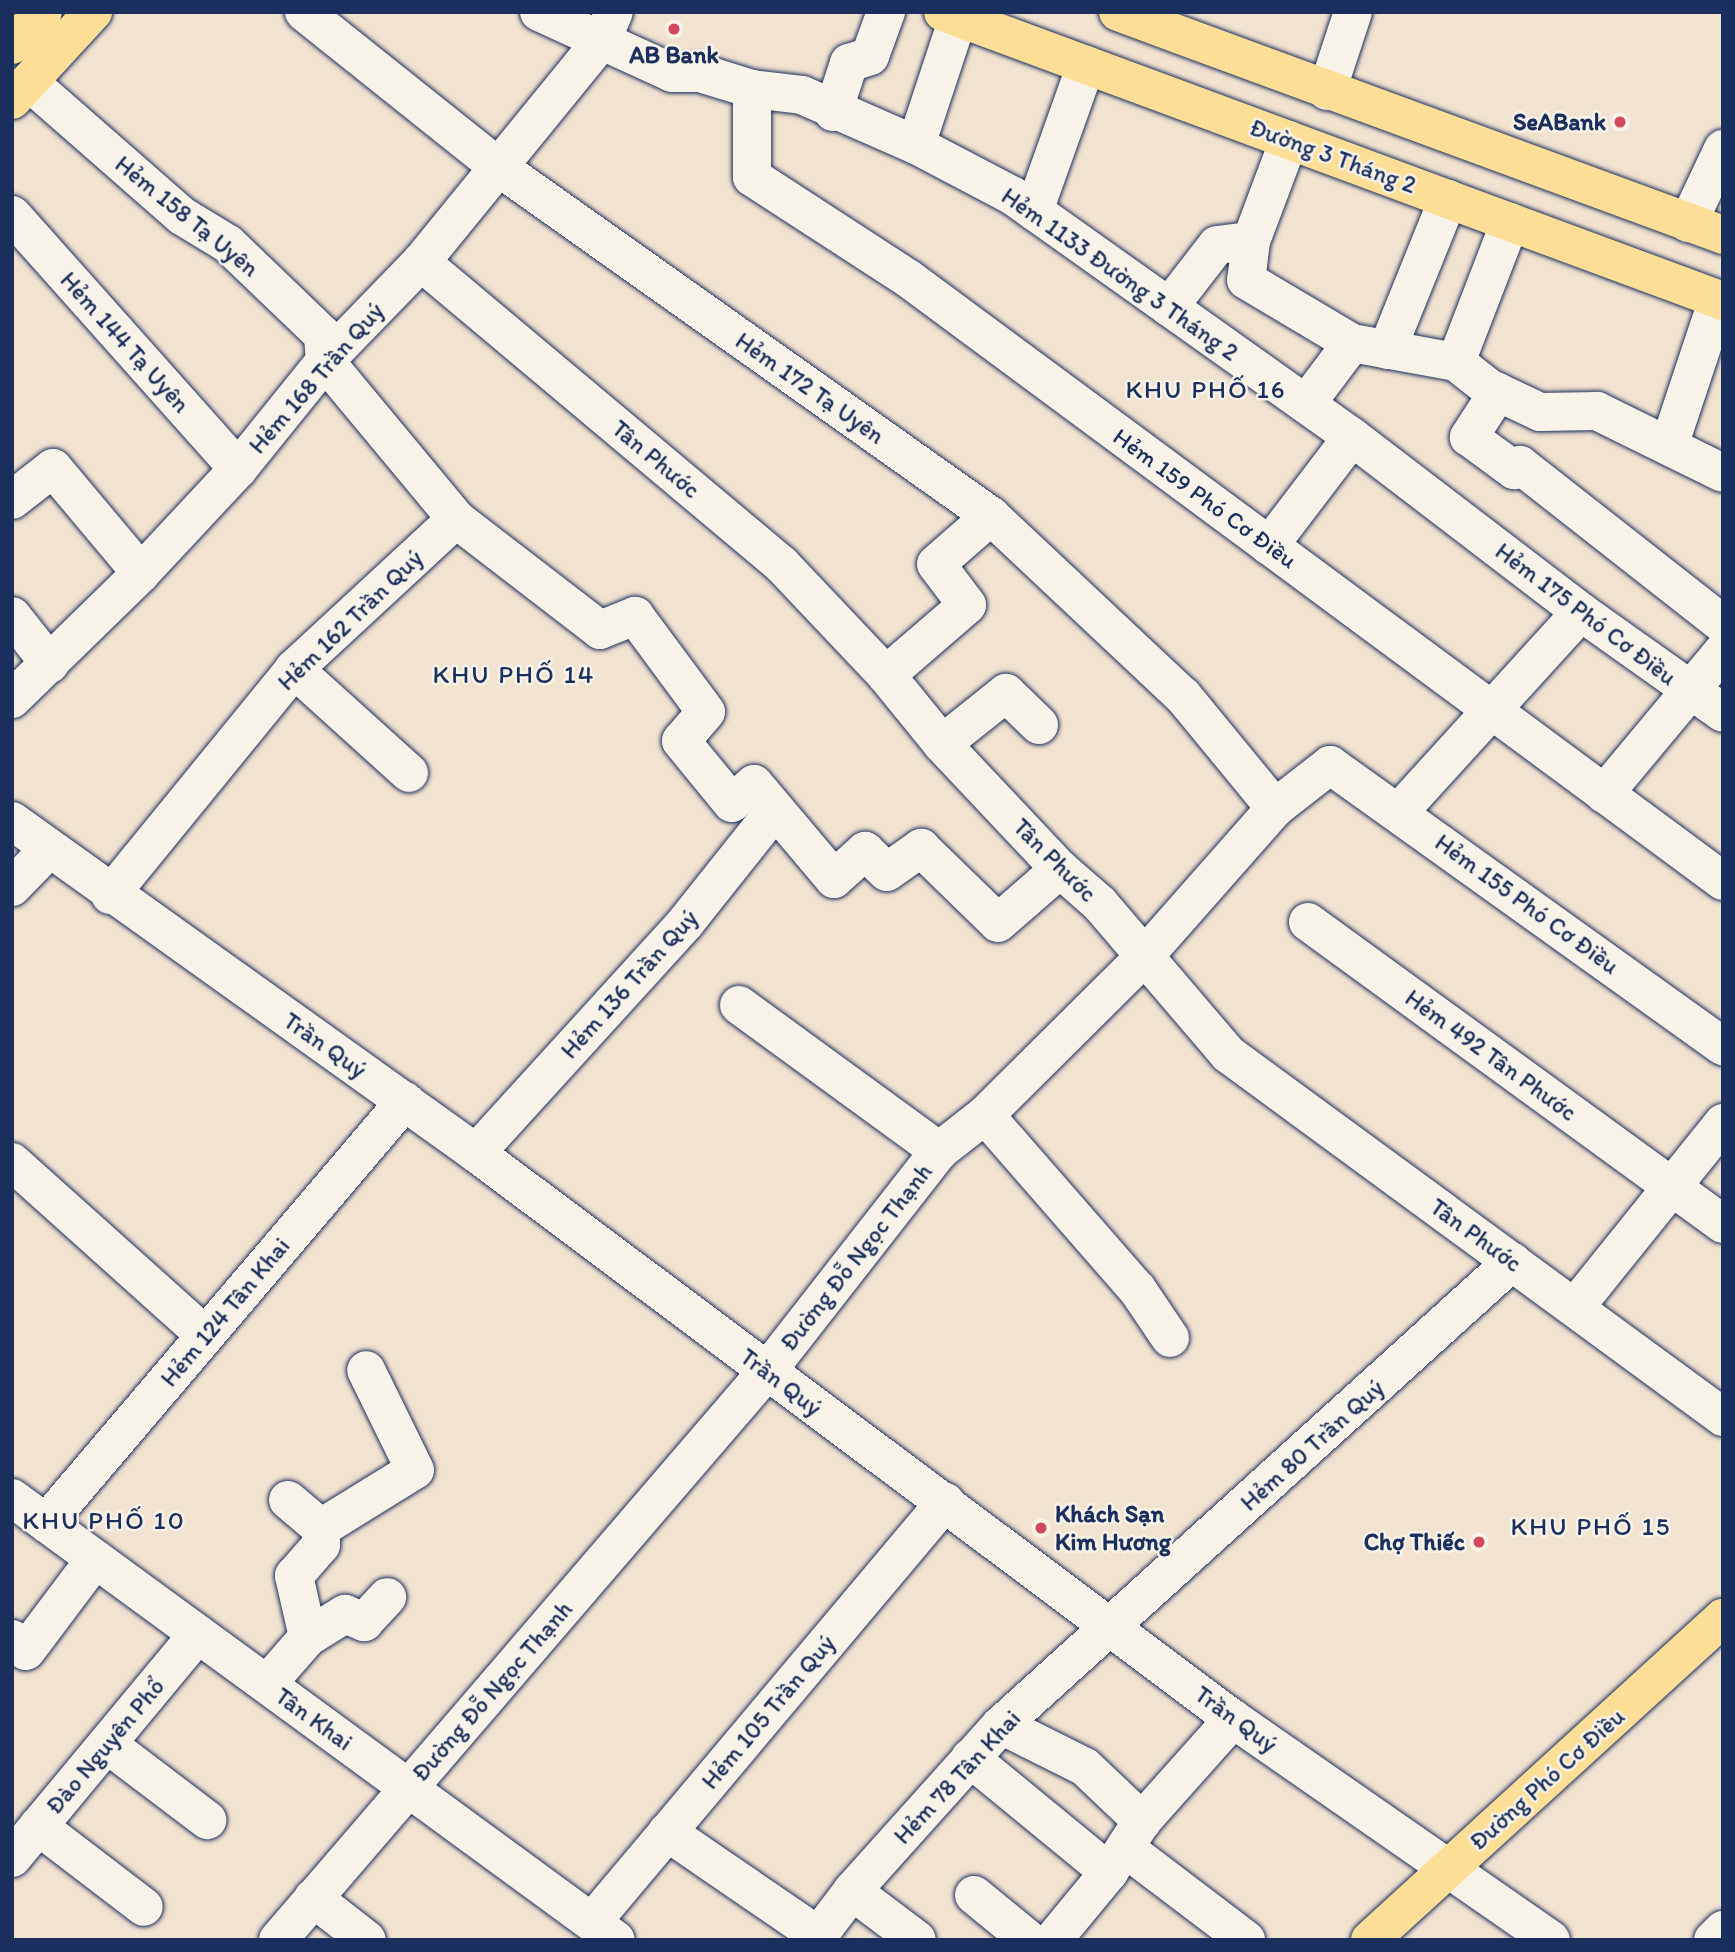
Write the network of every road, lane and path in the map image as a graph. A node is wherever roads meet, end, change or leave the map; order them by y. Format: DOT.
graph roads {
  1 [pos="43,12"];
  2 [pos="93,12"];
  3 [pos="304,12"];
  4 [pos="539,12"];
  5 [pos="886,12"];
  6 [pos="1118,12"];
  7 [pos="1353,12"];
  8 [pos="951,15"];
  9 [pos="608,26"];
  10 [pos="12,45"];
  11 [pos="1086,65"];
  12 [pos="751,89"];
  13 [pos="1326,90"];
  14 [pos="20,91"];
  15 [pos="833,112"];
  16 [pos="1289,140"];
  17 [pos="916,145"];
  18 [pos="1723,149"];
  19 [pos="498,166"];
  20 [pos="1448,199"];
  21 [pos="1034,211"];
  22 [pos="12,215"];
  23 [pos="1510,222"];
  24 [pos="1705,229"];
  25 [pos="1251,241"];
  26 [pos="421,262"];
  27 [pos="1721,300"];
  28 [pos="1169,307"];
  29 [pos="1370,347"];
  30 [pos="325,361"];
  31 [pos="1457,362"];
  32 [pos="1498,392"];
  33 [pos="1306,404"];
  34 [pos="1352,438"];
  35 [pos="1669,446"];
  36 [pos="238,469"];
  37 [pos="1723,472"];
  38 [pos="12,500"];
  39 [pos="1452,514"];
  40 [pos="991,516"];
  41 [pos="456,519"];
  42 [pos="1269,546"];
  43 [pos="141,573"];
  44 [pos="1581,612"];
  45 [pos="12,616"];
  46 [pos="1723,624"];
  47 [pos="1723,651"];
  48 [pos="50,664"];
  49 [pos="295,669"];
  50 [pos="886,674"];
  51 [pos="1688,690"];
  52 [pos="12,699"];
  53 [pos="1493,711"];
  54 [pos="1723,713"];
  55 [pos="1039,726"];
  56 [pos="942,744"];
  57 [pos="1330,765"];
  58 [pos="409,772"];
  59 [pos="1604,794"];
  60 [pos="1275,808"];
  61 [pos="775,810"];
  62 [pos="1399,812"];
  63 [pos="12,821"];
  64 [pos="48,849"];
  65 [pos="1060,869"];
  66 [pos="1723,881"];
  67 [pos="12,887"];
  68 [pos="110,895"];
  69 [pos="1308,922"];
  70 [pos="1142,958"];
  71 [pos="739,1005"];
  72 [pos="1723,1046"];
  73 [pos="405,1101"];
  74 [pos="985,1115"];
  75 [pos="1723,1123"];
  76 [pos="939,1151"];
  77 [pos="476,1153"];
  78 [pos="12,1162"];
  79 [pos="1673,1188"];
  80 [pos="1723,1224"];
  81 [pos="1512,1262"];
  82 [pos="1576,1307"];
  83 [pos="205,1335"];
  84 [pos="1170,1338"];
  85 [pos="366,1370"];
  86 [pos="768,1370"];
  87 [pos="1723,1418"];
  88 [pos="12,1498"];
  89 [pos="288,1500"];
  90 [pos="945,1502"];
  91 [pos="46,1523"];
  92 [pos="321,1528"];
  93 [pos="95,1559"];
  94 [pos="387,1597"];
  95 [pos="1723,1619"];
  96 [pos="1112,1627"];
  97 [pos="198,1634"];
  98 [pos="308,1637"];
  99 [pos="12,1639"];
  100 [pos="267,1684"];
  101 [pos="1233,1719"];
  102 [pos="1001,1725"];
  103 [pos="107,1744"];
  104 [pos="970,1758"];
  105 [pos="408,1788"];
  106 [pos="207,1820"];
  107 [pos="667,1832"];
  108 [pos="21,1844"];
  109 [pos="1125,1847"];
  110 [pos="1451,1867"];
  111 [pos="852,1891"];
  112 [pos="974,1895"];
  113 [pos="313,1898"];
  114 [pos="144,1907"];
  115 [pos="1723,1930"];
  116 [pos="604,1931"];
  117 [pos="817,1938"];
  118 [pos="278,1940"];
  119 [pos="367,1940"];
  120 [pos="917,1940"];
  121 [pos="1028,1940"];
  122 [pos="1053,1940"];
  123 [pos="1246,1940"];
  124 [pos="1370,1940"];
  125 [pos="1551,1940"];
  126 [pos="1713,1940"];
  1 -- 10 [label="main road"];
  2 -- 14 [label="main road"];
  3 -- 19 [label="street, Hẻm 172 Tạ Uyên"];
  4 -- 9 [label="street, Hẻm 1133 Đường 3 Tháng 2"];
  5 -- 15 [label="street"];
  6 -- 13 [label="main road"];
  7 -- 13 [label="street"];
  8 -- 11 [label="main road, Đường 3 Tháng 2"];
  8 -- 17 [label="street"];
  9 -- 12 [label="street, Hẻm 1133 Đường 3 Tháng 2"];
  9 -- 19 [label="street, Hẻm 168 Trần Quý"];
  11 -- 16 [label="main road, Đường 3 Tháng 2"];
  11 -- 21 [label="street"];
  12 -- 15 [label="street, Hẻm 1133 Đường 3 Tháng 2"];
  12 -- 42 [label="street, Hẻm 159 Phó Cơ Điều"];
  13 -- 24 [label="main road"];
  14 -- 30 [label="street, Hẻm 158 Tạ Uyên"];
  15 -- 17 [label="street, Hẻm 1133 Đường 3 Tháng 2"];
  16 -- 20 [label="main road, Đường 3 Tháng 2"];
  16 -- 25 [label="street"];
  17 -- 21 [label="street, Hẻm 1133 Đường 3 Tháng 2"];
  18 -- 24 [label="street"];
  19 -- 26 [label="street, Hẻm 168 Trần Quý"];
  19 -- 40 [label="street, Hẻm 172 Tạ Uyên"];
  20 -- 23 [label="main road, Đường 3 Tháng 2"];
  20 -- 29 [label="street"];
  21 -- 28 [label="street, Hẻm 1133 Đường 3 Tháng 2"];
  22 -- 36 [label="street, Hẻm 144 Tạ Uyên"];
  23 -- 27 [label="main road, Đường 3 Tháng 2"];
  23 -- 31 [label="street"];
  25 -- 28 [label="street"];
  25 -- 29 [label="street"];
  26 -- 30 [label="street, Hẻm 168 Trần Quý"];
  26 -- 50 [label="street, Tân Phước"];
  27 -- 35 [label="street"];
  28 -- 33 [label="street, Hẻm 1133 Đường 3 Tháng 2"];
  29 -- 31 [label="street"];
  29 -- 33 [label="street"];
  30 -- 36 [label="street, Hẻm 168 Trần Quý"];
  30 -- 41 [label="street"];
  31 -- 32 [label="street"];
  32 -- 35 [label="street"];
  32 -- 46 [label="street"];
  33 -- 34 [label="street, Hẻm 1133 Đường 3 Tháng 2"];
  34 -- 39 [label="street, Hẻm 1133 Đường 3 Tháng 2"];
  34 -- 42 [label="street"];
  35 -- 37 [label="street"];
  36 -- 43 [label="street, Hẻm 168 Trần Quý"];
  38 -- 43 [label="street"];
  39 -- 44 [label="street, Hẻm 175 Phó Cơ Điều"];
  40 -- 50 [label="street"];
  40 -- 60 [label="street, Hẻm 172 Tạ Uyên"];
  41 -- 49 [label="street, Hẻm 162 Trần Quý"];
  41 -- 61 [label="street"];
  42 -- 53 [label="street, Hẻm 159 Phó Cơ Điều"];
  43 -- 48 [label="street, Hẻm 168 Trần Quý"];
  44 -- 51 [label="street, Hẻm 175 Phó Cơ Điều"];
  44 -- 53 [label="street"];
  45 -- 48 [label="street"];
  47 -- 51 [label="street"];
  48 -- 52 [label="street, Hẻm 168 Trần Quý"];
  49 -- 58 [label="street"];
  49 -- 68 [label="street, Hẻm 162 Trần Quý"];
  50 -- 56 [label="street, Tân Phước"];
  51 -- 54 [label="street, Hẻm 175 Phó Cơ Điều"];
  51 -- 59 [label="street"];
  53 -- 59 [label="street, Hẻm 159 Phó Cơ Điều"];
  53 -- 62 [label="street"];
  55 -- 56 [label="street"];
  56 -- 65 [label="street, Tân Phước"];
  57 -- 60 [label="street, Đường Đỗ Ngọc Thạnh"];
  57 -- 62 [label="street, Hẻm 155 Phó Cơ Điều"];
  59 -- 66 [label="street, Hẻm 159 Phó Cơ Điều"];
  60 -- 70 [label="street, Đường Đỗ Ngọc Thạnh"];
  61 -- 65 [label="street"];
  61 -- 77 [label="street, Hẻm 136 Trần Quý"];
  62 -- 72 [label="street, Hẻm 155 Phó Cơ Điều"];
  63 -- 64 [label="street, Trần Quý"];
  64 -- 67 [label="street"];
  64 -- 68 [label="street, Trần Quý"];
  65 -- 70 [label="street, Tân Phước"];
  68 -- 73 [label="street, Trần Quý"];
  69 -- 79 [label="street, Hẻm 492 Tân Phước"];
  70 -- 74 [label="street, Đường Đỗ Ngọc Thạnh"];
  70 -- 81 [label="street, Tân Phước"];
  71 -- 76 [label="street"];
  73 -- 77 [label="street, Trần Quý"];
  73 -- 83 [label="street, Hẻm 124 Tân Khai"];
  74 -- 76 [label="street, Đường Đỗ Ngọc Thạnh"];
  74 -- 84 [label="street"];
  75 -- 79 [label="street"];
  76 -- 86 [label="street, Đường Đỗ Ngọc Thạnh"];
  77 -- 86 [label="street, Trần Quý"];
  78 -- 83 [label="street"];
  79 -- 80 [label="street, Hẻm 492 Tân Phước"];
  79 -- 82 [label="street"];
  81 -- 82 [label="street, Tân Phước"];
  81 -- 96 [label="street, Hẻm 80 Trần Quý"];
  82 -- 87 [label="street, Tân Phước"];
  83 -- 91 [label="street, Hẻm 124 Tân Khai"];
  85 -- 92 [label="street"];
  86 -- 90 [label="street, Trần Quý"];
  86 -- 105 [label="street, Đường Đỗ Ngọc Thạnh"];
  88 -- 91 [label="street, Tân Khai"];
  89 -- 92 [label="street"];
  90 -- 96 [label="street, Trần Quý"];
  90 -- 107 [label="street, Hẻm 105 Trần Quý"];
  91 -- 93 [label="street, Tân Khai"];
  92 -- 98 [label="street"];
  93 -- 97 [label="street, Tân Khai"];
  93 -- 99 [label="street"];
  94 -- 98 [label="street"];
  95 -- 110 [label="main road, Đường Phó Cơ Điều"];
  96 -- 101 [label="street, Trần Quý"];
  96 -- 102 [label="street, Hẻm 78 Tân Khai"];
  97 -- 100 [label="street, Tân Khai"];
  97 -- 103 [label="street, Đào Nguyên Phổ"];
  98 -- 100 [label="street"];
  100 -- 105 [label="street, Tân Khai"];
  101 -- 109 [label="street"];
  101 -- 110 [label="street, Trần Quý"];
  102 -- 104 [label="street, Hẻm 78 Tân Khai"];
  102 -- 109 [label="street"];
  103 -- 106 [label="street"];
  103 -- 108 [label="street, Đào Nguyên Phổ"];
  104 -- 109 [label="street"];
  104 -- 111 [label="street, Hẻm 78 Tân Khai"];
  105 -- 113 [label="street, Đường Đỗ Ngọc Thạnh"];
  105 -- 116 [label="street, Tân Khai"];
  107 -- 116 [label="street, Hẻm 105 Trần Quý"];
  107 -- 117 [label="street"];
  108 -- 114 [label="street"];
  109 -- 122 [label="street"];
  109 -- 123 [label="street"];
  110 -- 124 [label="main road, Đường Phó Cơ Điều"];
  110 -- 125 [label="street, Trần Quý"];
  111 -- 117 [label="street, Hẻm 78 Tân Khai"];
  111 -- 120 [label="street"];
  112 -- 121 [label="street"];
  113 -- 118 [label="street, Đường Đỗ Ngọc Thạnh"];
  113 -- 119 [label="street"];
  115 -- 126 [label="street"];
}
